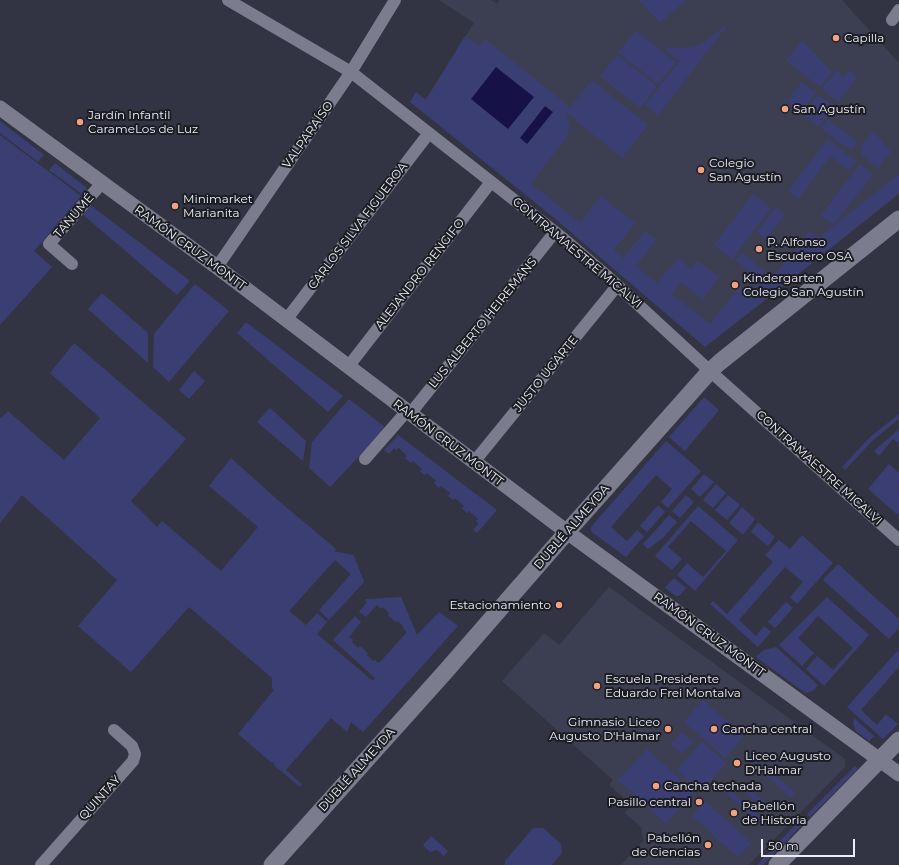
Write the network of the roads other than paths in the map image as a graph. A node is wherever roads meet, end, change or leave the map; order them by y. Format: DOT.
graph roads {
  1 [pos="228,0"];
  2 [pos="395,0"];
  3 [pos="352,72"];
  4 [pos="0,108"];
  5 [pos="429,133"];
  6 [pos="491,182"];
  7 [pos="102,183"];
  8 [pos="899,219"];
  9 [pos="555,232"];
  10 [pos="72,264"];
  11 [pos="217,267"];
  12 [pos="617,286"];
  13 [pos="286,320"];
  14 [pos="348,367"];
  15 [pos="710,371"];
  16 [pos="408,413"];
  17 [pos="365,459"];
  18 [pos="474,462"];
  19 [pos="567,532"];
  20 [pos="899,540"];
  21 [pos="114,730"];
  22 [pos="899,740"];
  23 [pos="880,760"];
  24 [pos="899,774"];
  25 [pos="780,864"];
  26 [pos="41,865"];
  27 [pos="272,865"];
  1 -- 3 [label="street, CONTRAMAESTRE MICALVI"];
  2 -- 3 [label="street, VALPARAÍSO"];
  3 -- 5 [label="street, CONTRAMAESTRE MICALVI"];
  3 -- 11 [label="street, VALPARAÍSO"];
  4 -- 7 [label="street, RAMÓN CRUZ MONTT"];
  5 -- 6 [label="street, CONTRAMAESTRE MICALVI"];
  5 -- 13 [label="street, CARLOS SILVA FIGUEROA"];
  6 -- 9 [label="street, CONTRAMAESTRE MICALVI"];
  6 -- 14 [label="street, ALEJANDRO RENGIFO"];
  7 -- 10 [label="street, TANUMÉ"];
  7 -- 11 [label="street, RAMÓN CRUZ MONTT"];
  8 -- 15 [label="main road, DUBLÉ ALMEYDA"];
  9 -- 12 [label="street, CONTRAMAESTRE MICALVI"];
  9 -- 16 [label="street, LUS ALBERTO HEIREMANS"];
  11 -- 13 [label="street, RAMÓN CRUZ MONTT"];
  12 -- 15 [label="street, CONTRAMAESTRE MICALVI"];
  12 -- 18 [label="street, JUSTO UGARTE"];
  13 -- 14 [label="street, RAMÓN CRUZ MONTT"];
  14 -- 16 [label="street, RAMÓN CRUZ MONTT"];
  15 -- 19 [label="main road, DUBLÉ ALMEYDA"];
  15 -- 20 [label="street, CONTRAMAESTRE MICALVI"];
  16 -- 17 [label="street, LUS ALBERTO HEIREMANS"];
  16 -- 18 [label="street, RAMÓN CRUZ MONTT"];
  18 -- 19 [label="street, RAMÓN CRUZ MONTT"];
  19 -- 23 [label="street, RAMÓN CRUZ MONTT"];
  19 -- 27 [label="main road, DUBLÉ ALMEYDA"];
  21 -- 26 [label="street, QUINTAY"];
  22 -- 23 [label="main road"];
  23 -- 24 [label="street, RAMÓN CRUZ MONTT"];
  23 -- 25 [label="main road"];
}
